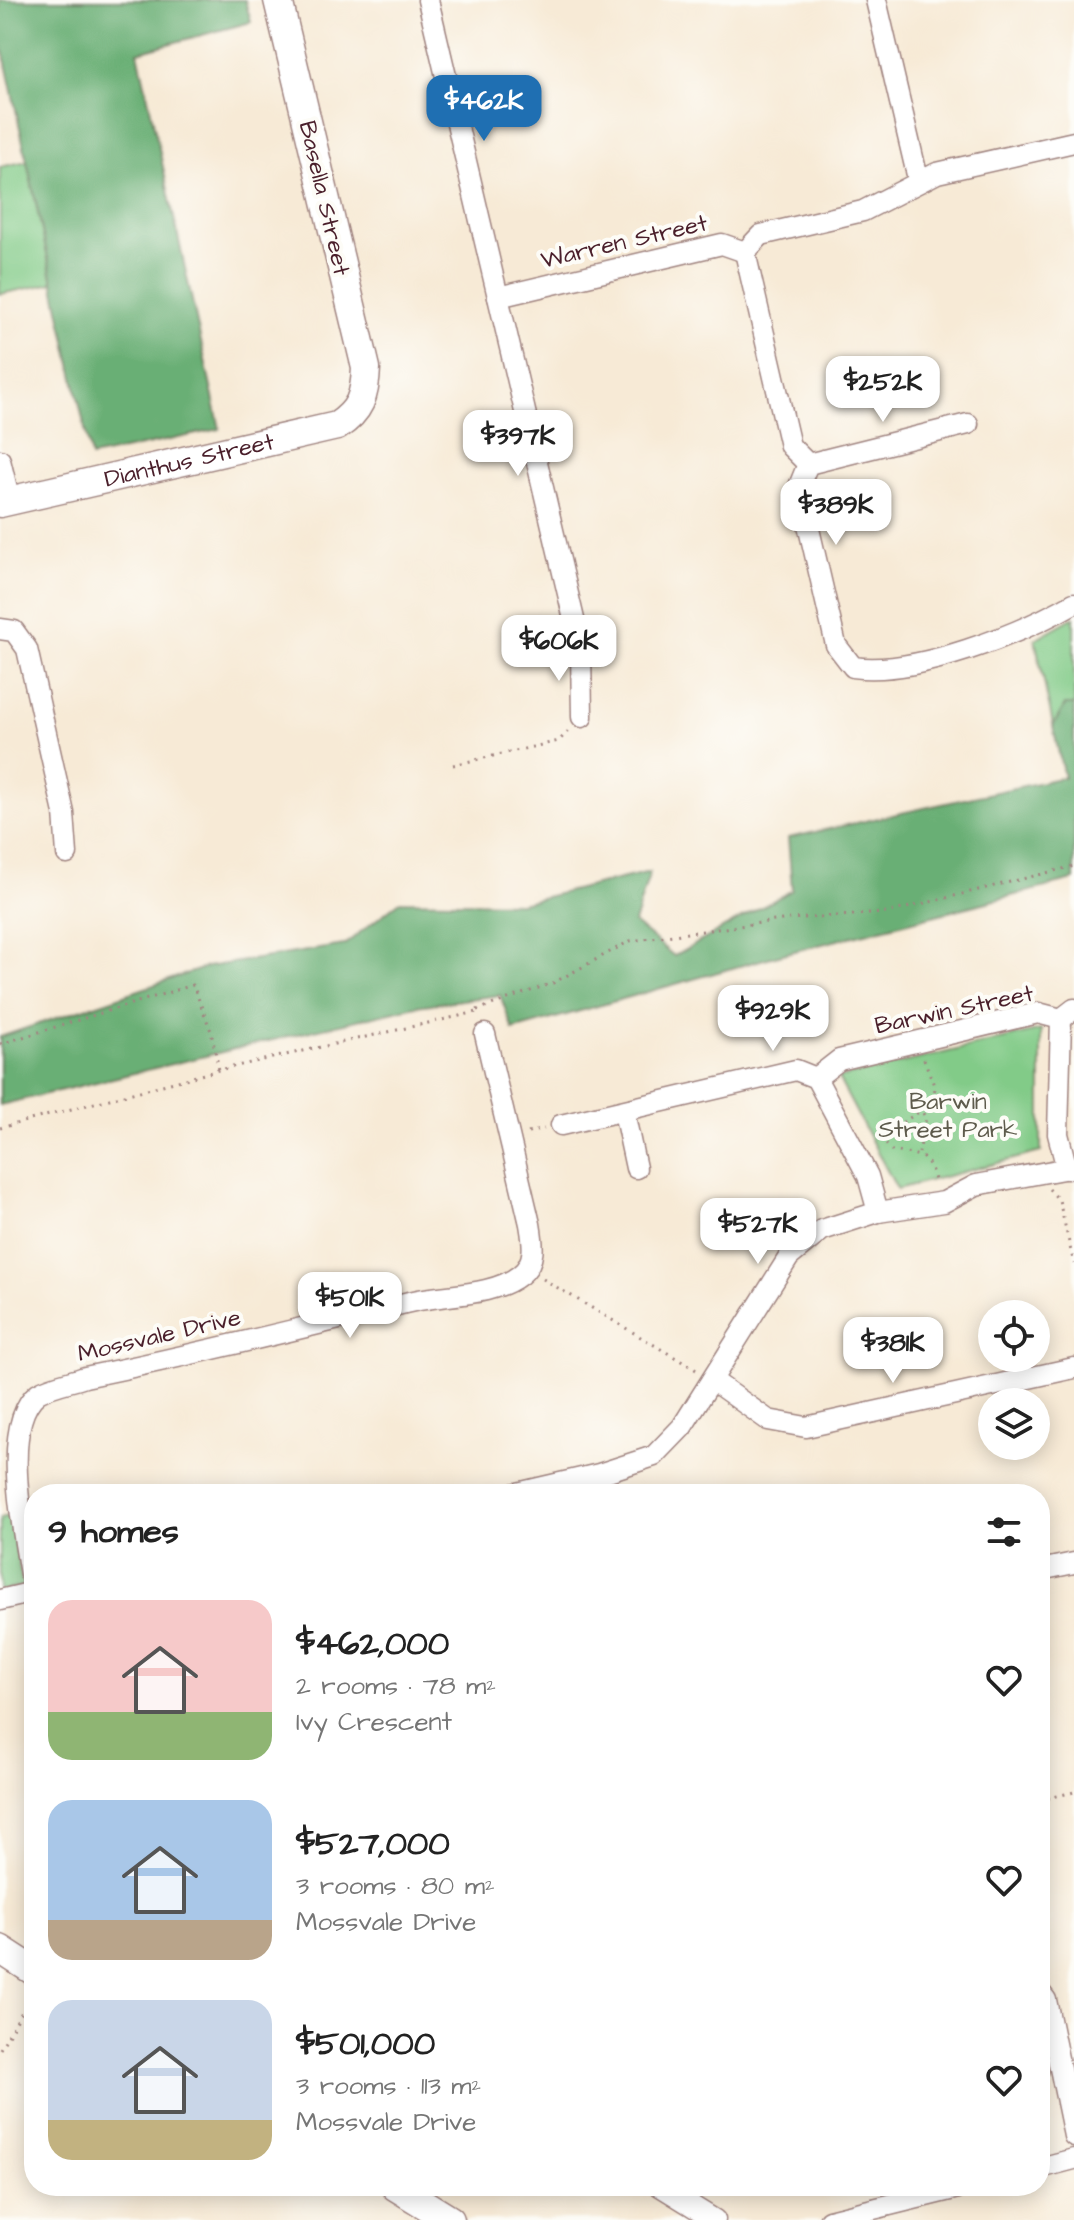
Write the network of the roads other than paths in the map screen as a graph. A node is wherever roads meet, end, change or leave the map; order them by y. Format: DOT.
graph roads {
  1 [pos="278,0"];
  2 [pos="428,0"];
  3 [pos="876,0"];
  4 [pos="1074,142"];
  5 [pos="918,179"];
  6 [pos="745,252"];
  7 [pos="498,297"];
  8 [pos="364,397"];
  9 [pos="968,424"];
  10 [pos="0,460"];
  11 [pos="808,464"];
  12 [pos="5,502"];
  13 [pos="1074,603"];
  14 [pos="0,629"];
  15 [pos="582,717"];
  16 [pos="67,854"];
  17 [pos="1068,1014"];
  18 [pos="485,1034"];
  19 [pos="816,1078"];
  20 [pos="624,1112"];
  21 [pos="561,1125"];
  22 [pos="636,1168"];
  23 [pos="1070,1168"];
  24 [pos="878,1212"];
  25 [pos="1074,1368"];
  26 [pos="712,1380"];
  27 [pos="556,1484"];
  28 [pos="10,1508"];
  29 [pos="24,1554"];
  30 [pos="1074,1563"];
  31 [pos="1050,1568"];
  32 [pos="24,1594"];
  33 [pos="0,1600"];
  34 [pos="0,1949"];
  35 [pos="24,1974"];
  36 [pos="1050,2019"];
  37 [pos="1074,2136"];
  38 [pos="1074,2159"];
  39 [pos="1050,2165"];
  40 [pos="411,2196"];
  41 [pos="676,2196"];
  42 [pos="926,2196"];
  43 [pos="450,2220"];
  44 [pos="715,2220"];
  45 [pos="829,2220"];
  1 -- 8 [label="street, Basella Street"];
  2 -- 7 [label="street"];
  3 -- 5 [label="street"];
  4 -- 5 [label="street"];
  5 -- 6 [label="street"];
  6 -- 7 [label="street, Warren Street"];
  6 -- 11 [label="street"];
  7 -- 15 [label="street"];
  8 -- 12 [label="street, Dianthus Street"];
  9 -- 11 [label="street"];
  10 -- 12 [label="street"];
  11 -- 13 [label="street"];
  14 -- 16 [label="street"];
  17 -- 19 [label="street, Barwin Street"];
  17 -- 23 [label="street"];
  18 -- 28 [label="street, Mossvale Drive"];
  19 -- 20 [label="street"];
  19 -- 24 [label="street"];
  20 -- 21 [label="street"];
  20 -- 22 [label="street"];
  23 -- 24 [label="street"];
  24 -- 26 [label="street"];
  25 -- 26 [label="street"];
  26 -- 27 [label="street"];
  28 -- 29 [label="street, Mossvale Drive"];
  30 -- 31 [label="street"];
  32 -- 33 [label="street"];
  34 -- 35 [label="street"];
  36 -- 37 [label="street"];
  38 -- 39 [label="street"];
  40 -- 43 [label="street"];
  41 -- 44 [label="street"];
  42 -- 45 [label="street"];
}
